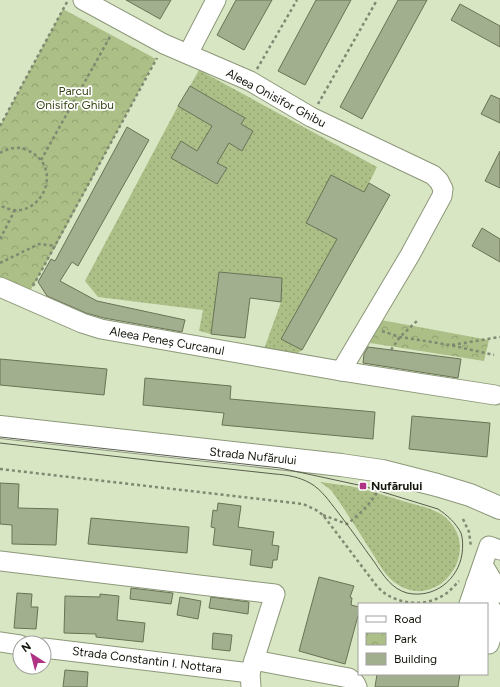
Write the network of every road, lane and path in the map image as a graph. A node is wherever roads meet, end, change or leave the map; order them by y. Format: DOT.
graph roads {
  1 [pos="69,0"];
  2 [pos="83,0"];
  3 [pos="216,0"];
  4 [pos="297,0"];
  5 [pos="377,0"];
  6 [pos="111,35"];
  7 [pos="164,44"];
  8 [pos="188,54"];
  9 [pos="250,81"];
  10 [pos="311,116"];
  11 [pos="0,126"];
  12 [pos="0,153"];
  13 [pos="41,160"];
  14 [pos="0,205"];
  15 [pos="15,210"];
  16 [pos="0,239"];
  17 [pos="56,246"];
  18 [pos="0,263"];
  19 [pos="0,287"];
  20 [pos="26,298"];
  21 [pos="419,319"];
  22 [pos="368,327"];
  23 [pos="400,337"];
  24 [pos="500,337"];
  25 [pos="450,345"];
  26 [pos="391,350"];
  27 [pos="494,355"];
  28 [pos="341,371"];
  29 [pos="496,395"];
  30 [pos="0,427"];
  31 [pos="0,469"];
  32 [pos="378,491"];
  33 [pos="500,508"];
  34 [pos="323,515"];
  35 [pos="463,519"];
  36 [pos="471,549"];
  37 [pos="500,550"];
  38 [pos="0,561"];
  39 [pos="483,565"];
  40 [pos="500,593"];
  41 [pos="470,594"];
  42 [pos="411,603"];
  43 [pos="420,603"];
  44 [pos="475,603"];
  45 [pos="0,642"];
  46 [pos="12,644"];
  47 [pos="52,649"];
  48 [pos="252,673"];
  49 [pos="357,687"];
  1 -- 11 [label="path"];
  2 -- 7 [label="street, Aleea Onisifor Ghibu"];
  3 -- 8 [label="street"];
  4 -- 9 [label="path"];
  5 -- 10 [label="path"];
  6 -- 13 [label="path"];
  7 -- 8 [label="street, Aleea Onisifor Ghibu"];
  7 -- 17 [label="path"];
  8 -- 9 [label="street, Aleea Onisifor Ghibu"];
  9 -- 10 [label="street, Aleea Onisifor Ghibu"];
  10 -- 22 [label="street, Aleea Onisifor Ghibu"];
  12 -- 13 [label="path"];
  13 -- 15 [label="path"];
  14 -- 15 [label="path"];
  15 -- 16 [label="path"];
  17 -- 18 [label="path"];
  17 -- 20 [label="path"];
  19 -- 20 [label="street, Aleea Peneș Curcanul"];
  20 -- 28 [label="street, Aleea Peneș Curcanul"];
  21 -- 23 [label="path"];
  22 -- 23 [label="path"];
  22 -- 28 [label="street"];
  23 -- 25 [label="path"];
  23 -- 26 [label="path"];
  24 -- 25 [label="path"];
  25 -- 27 [label="path"];
  28 -- 29 [label="street, Aleea Peneș Curcanul"];
  30 -- 33 [label="main road, Strada Nufărului"];
  31 -- 34 [label="path"];
  32 -- 34 [label="path"];
  34 -- 42 [label="path"];
  35 -- 36 [label="path"];
  37 -- 39 [label="street"];
  38 -- 48 [label="street"];
  39 -- 40 [label="street"];
  39 -- 41 [label="street"];
  41 -- 43 [label="path"];
  41 -- 44 [label="street"];
  45 -- 46 [label="street"];
  47 -- 48 [label="street, Strada Constantin I. Nottara"];
  48 -- 49 [label="street, Strada Constantin I. Nottara"];
}
